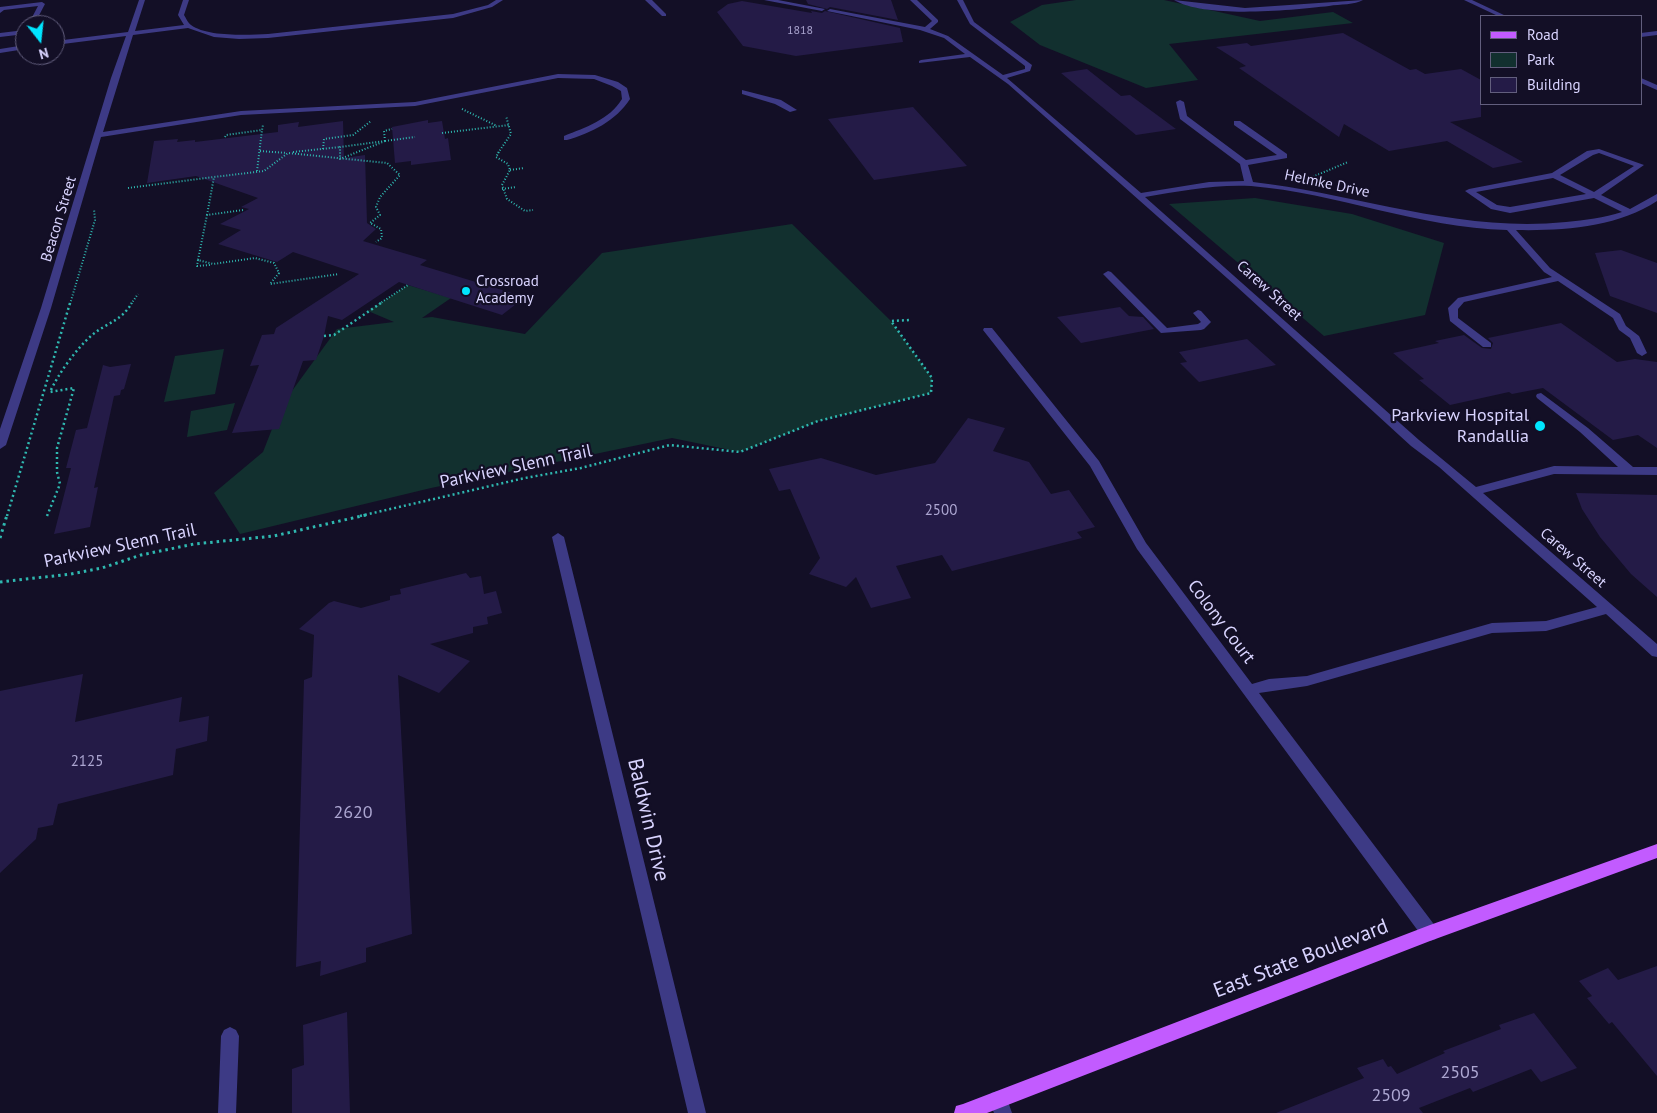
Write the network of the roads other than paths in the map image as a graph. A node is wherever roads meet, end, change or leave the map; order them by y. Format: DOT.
graph roads {
  1 [pos="142,0"];
  2 [pos="186,0"];
  3 [pos="500,0"];
  4 [pos="648,0"];
  5 [pos="767,0"];
  6 [pos="913,0"];
  7 [pos="960,0"];
  8 [pos="1177,0"];
  9 [pos="1211,0"];
  10 [pos="1360,0"];
  11 [pos="1468,0"];
  12 [pos="1206,6"];
  13 [pos="822,10"];
  14 [pos="0,11"];
  15 [pos="830,11"];
  16 [pos="36,15"];
  17 [pos="664,15"];
  18 [pos="1501,15"];
  19 [pos="188,26"];
  20 [pos="926,29"];
  21 [pos="131,32"];
  22 [pos="15,33"];
  23 [pos="1657,33"];
  24 [pos="0,35"];
  25 [pos="1642,35"];
  26 [pos="65,42"];
  27 [pos="15,48"];
  28 [pos="0,51"];
  29 [pos="971,55"];
  30 [pos="921,62"];
  31 [pos="1002,78"];
  32 [pos="1642,80"];
  33 [pos="1657,88"];
  34 [pos="745,92"];
  35 [pos="1180,102"];
  36 [pos="793,110"];
  37 [pos="1236,123"];
  38 [pos="98,135"];
  39 [pos="567,138"];
  40 [pos="1244,163"];
  41 [pos="1554,175"];
  42 [pos="1249,184"];
  43 [pos="1595,195"];
  44 [pos="1139,196"];
  45 [pos="1657,197"];
  46 [pos="1631,212"];
  47 [pos="1509,227"];
  48 [pos="1108,274"];
  49 [pos="1560,278"];
  50 [pos="1198,313"];
  51 [pos="988,330"];
  52 [pos="1487,345"];
  53 [pos="1642,353"];
  54 [pos="1541,396"];
  55 [pos="0,445"];
  56 [pos="1630,471"];
  57 [pos="1657,471"];
  58 [pos="1474,491"];
  59 [pos="558,536"];
  60 [pos="1608,609"];
  61 [pos="1657,652"];
  62 [pos="1249,690"];
  63 [pos="1657,852"];
  64 [pos="1430,934"];
  65 [pos="230,1036"];
  66 [pos="1000,1107"];
  67 [pos="226,1113"];
  68 [pos="697,1113"];
  69 [pos="963,1113"];
  1 -- 21 [label="street, Beacon Street"];
  2 -- 19 [label="street"];
  3 -- 19 [label="street"];
  4 -- 17 [label="street"];
  5 -- 13 [label="street"];
  6 -- 20 [label="street"];
  7 -- 31 [label="street"];
  8 -- 12 [label="street"];
  9 -- 12 [label="street"];
  10 -- 12 [label="street"];
  11 -- 18 [label="street"];
  14 -- 16 [label="street"];
  15 -- 20 [label="street, Carew Street"];
  19 -- 21 [label="street"];
  20 -- 29 [label="street, Carew Street"];
  21 -- 26 [label="street"];
  21 -- 38 [label="street, Beacon Street"];
  22 -- 24 [label="street"];
  23 -- 25 [label="street"];
  27 -- 28 [label="street"];
  29 -- 30 [label="street"];
  29 -- 31 [label="street, Carew Street"];
  31 -- 44 [label="street, Carew Street"];
  32 -- 33 [label="street"];
  34 -- 36 [label="street"];
  35 -- 40 [label="street"];
  37 -- 40 [label="street"];
  38 -- 39 [label="street"];
  38 -- 55 [label="street, Beacon Street"];
  40 -- 42 [label="street"];
  41 -- 43 [label="street"];
  41 -- 43 [label="street"];
  41 -- 43 [label="street"];
  42 -- 44 [label="street, Helmke Drive"];
  42 -- 47 [label="street, Helmke Drive"];
  43 -- 46 [label="street"];
  44 -- 58 [label="street, Carew Street"];
  45 -- 46 [label="street, Helmke Drive"];
  46 -- 47 [label="street, Helmke Drive"];
  47 -- 49 [label="street"];
  48 -- 50 [label="street"];
  49 -- 52 [label="street"];
  49 -- 53 [label="street"];
  51 -- 62 [label="street, Colony Court"];
  54 -- 56 [label="street"];
  56 -- 57 [label="street"];
  56 -- 58 [label="street"];
  58 -- 60 [label="street, Carew Street"];
  59 -- 68 [label="street, Baldwin Drive"];
  60 -- 61 [label="street, Carew Street"];
  60 -- 62 [label="street"];
  62 -- 64 [label="street, Colony Court"];
  63 -- 64 [label="main road, East State Boulevard"];
  64 -- 66 [label="main road, East State Boulevard"];
  65 -- 67 [label="street"];
  66 -- 69 [label="main road, East State Boulevard"];
}
